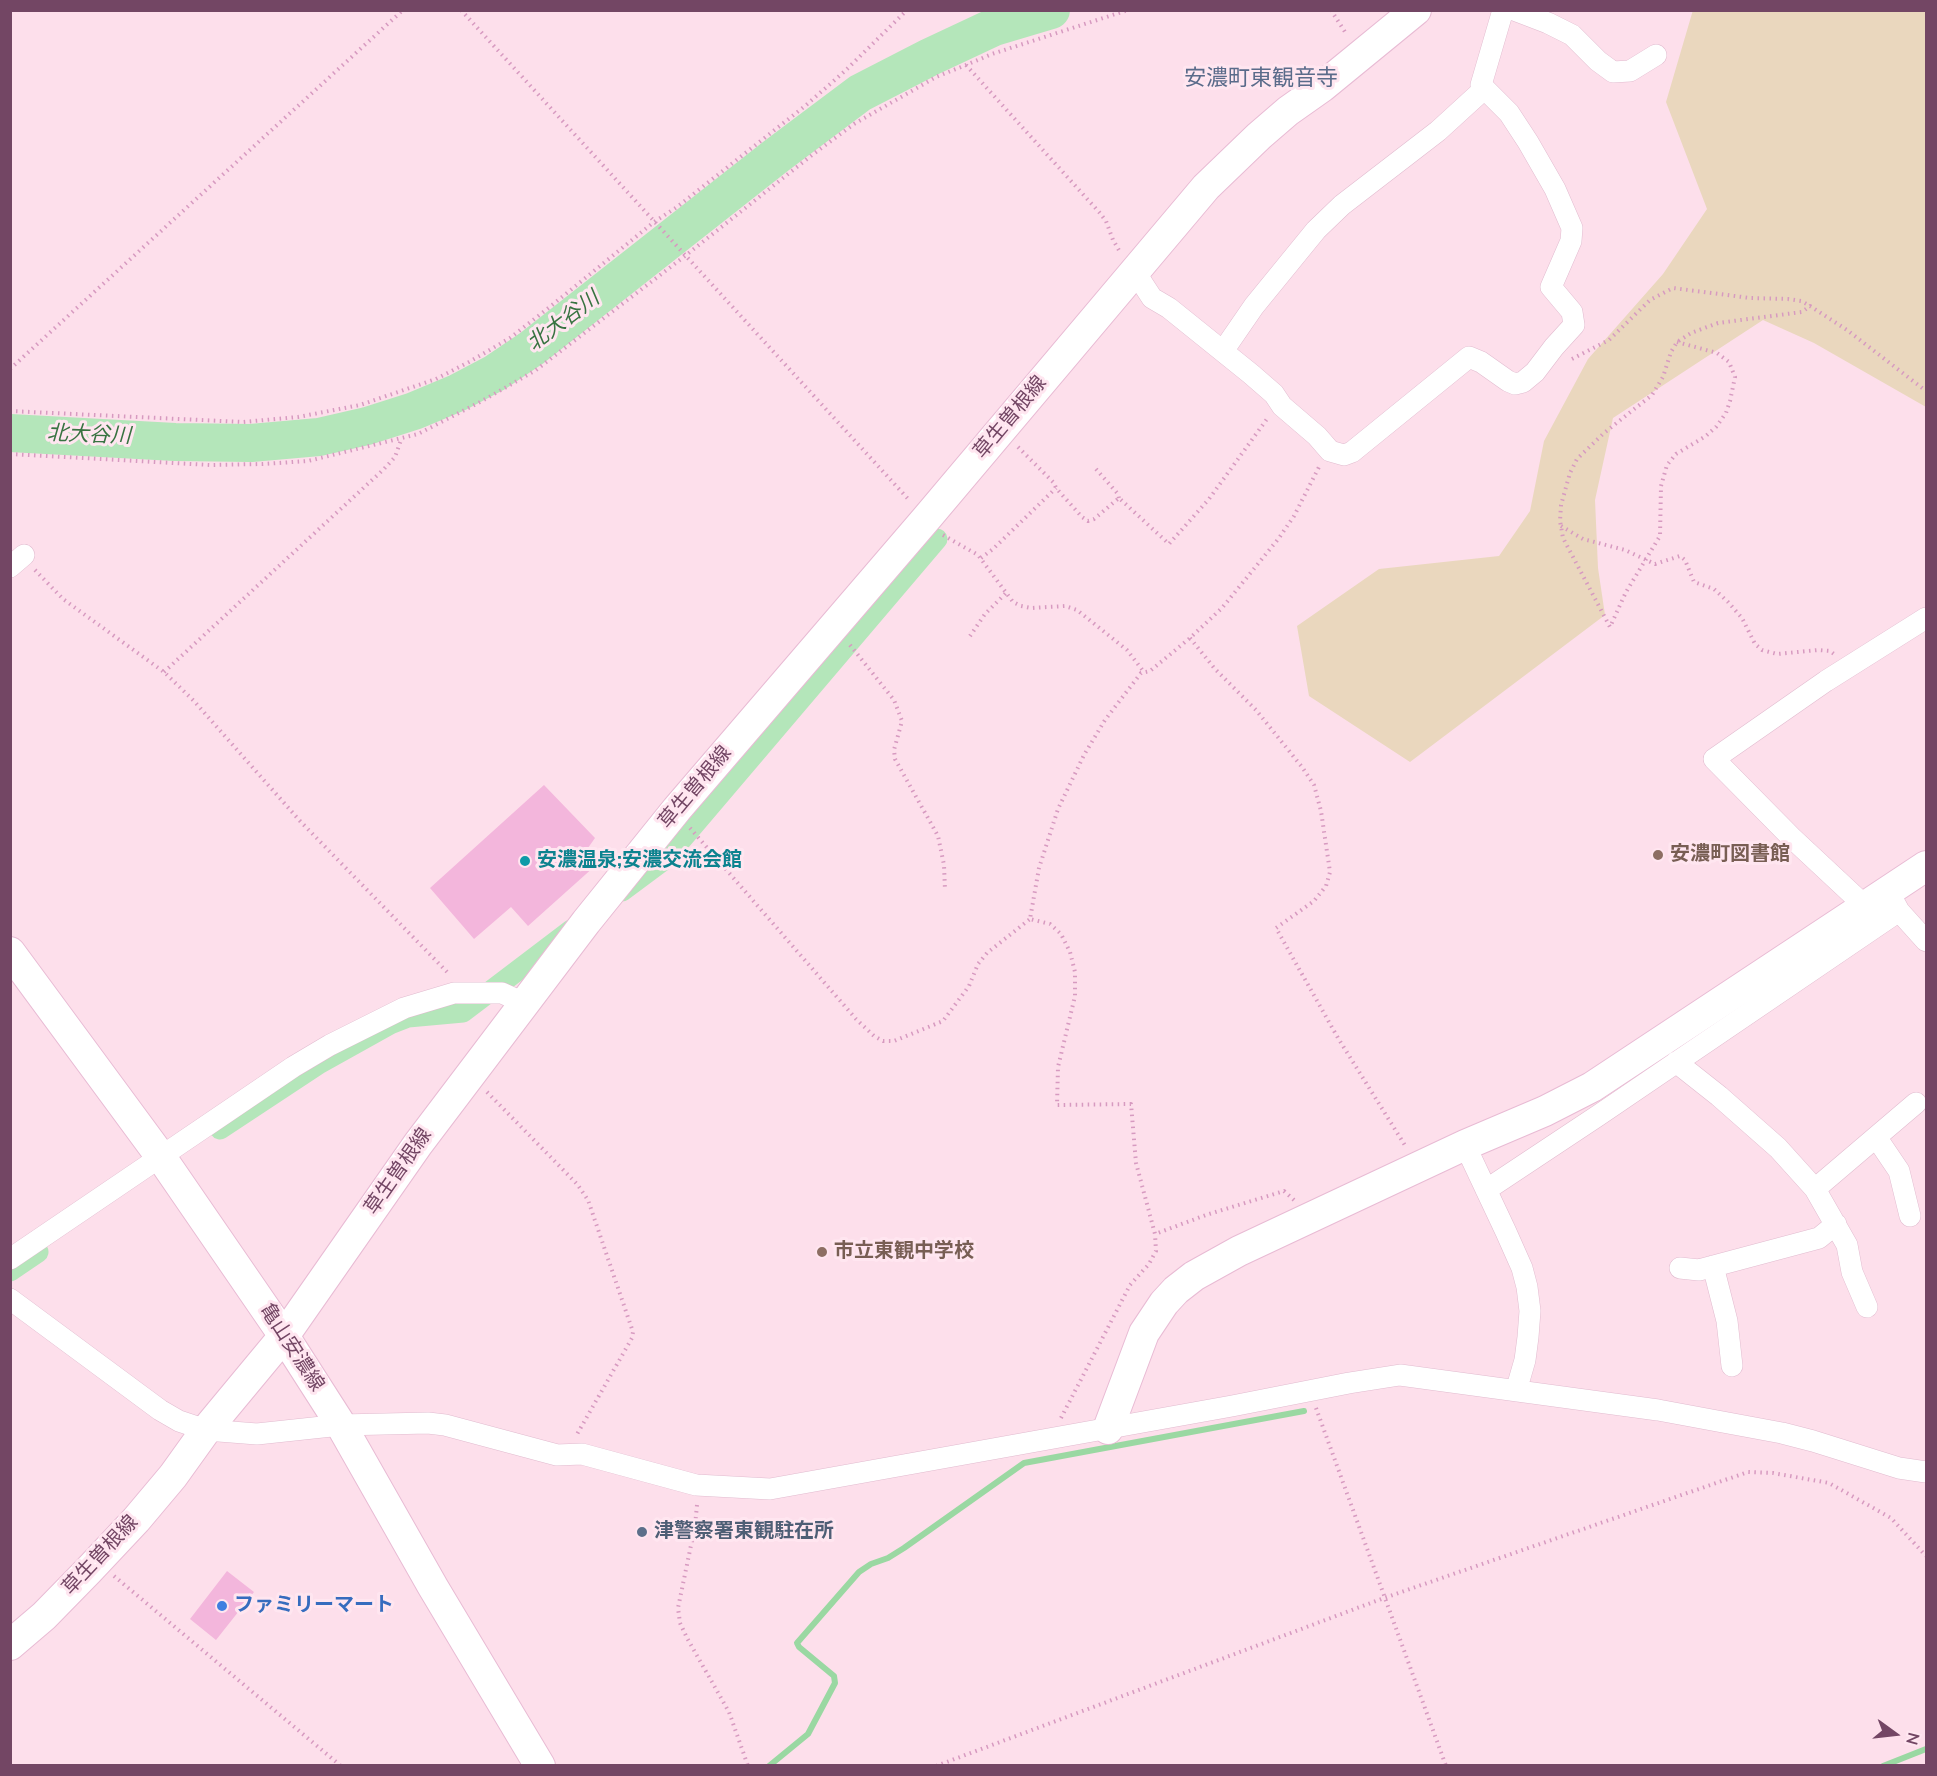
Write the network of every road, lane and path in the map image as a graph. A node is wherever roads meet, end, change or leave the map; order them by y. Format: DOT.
graph roads {
  1 [pos="403,10"];
  2 [pos="461,10"];
  3 [pos="907,10"];
  4 [pos="1128,10"];
  5 [pos="1416,10"];
  6 [pos="1503,10"];
  7 [pos="1514,10"];
  8 [pos="1656,55"];
  9 [pos="966,64"];
  10 [pos="1484,89"];
  11 [pos="656,224"];
  12 [pos="684,255"];
  13 [pos="1136,271"];
  14 [pos="1810,306"];
  15 [pos="1677,342"];
  16 [pos="1223,351"];
  17 [pos="10,369"];
  18 [pos="1535,372"];
  19 [pos="1926,391"];
  20 [pos="1279,401"];
  21 [pos="10,411"];
  22 [pos="1000,431"];
  23 [pos="401,439"];
  24 [pos="1330,451"];
  25 [pos="10,454"];
  26 [pos="1096,469"];
  27 [pos="1056,488"];
  28 [pos="1119,498"];
  29 [pos="926,519"];
  30 [pos="1561,526"];
  31 [pos="981,558"];
  32 [pos="17,561"];
  33 [pos="1646,561"];
  34 [pos="1007,593"];
  35 [pos="1926,618"];
  36 [pos="832,628"];
  37 [pos="970,636"];
  38 [pos="1190,638"];
  39 [pos="1845,669"];
  40 [pos="164,672"];
  41 [pos="1144,672"];
  42 [pos="674,813"];
  43 [pos="1926,866"];
  44 [pos="945,890"];
  45 [pos="1885,903"];
  46 [pos="1030,919"];
  47 [pos="1926,941"];
  48 [pos="10,952"];
  49 [pos="454,993"];
  50 [pos="524,1003"];
  51 [pos="1676,1062"];
  52 [pos="470,1075"];
  53 [pos="1916,1103"];
  54 [pos="1876,1137"];
  55 [pos="1465,1145"];
  56 [pos="161,1157"];
  57 [pos="1419,1168"];
  58 [pos="1815,1189"];
  59 [pos="1486,1190"];
  60 [pos="1910,1216"];
  61 [pos="1309,1220"];
  62 [pos="1836,1224"];
  63 [pos="1155,1234"];
  64 [pos="10,1259"];
  65 [pos="1713,1266"];
  66 [pos="1680,1268"];
  67 [pos="10,1299"];
  68 [pos="1867,1307"];
  69 [pos="284,1336"];
  70 [pos="1732,1366"];
  71 [pos="1310,1391"];
  72 [pos="1516,1391"];
  73 [pos="341,1425"];
  74 [pos="1108,1429"];
  75 [pos="206,1430"];
  76 [pos="1055,1438"];
  77 [pos="569,1454"];
  78 [pos="1926,1472"];
  79 [pos="699,1486"];
  80 [pos="1926,1556"];
  81 [pos="111,1574"];
  82 [pos="1384,1598"];
  83 [pos="10,1645"];
  84 [pos="341,1766"];
  85 [pos="540,1766"];
  86 [pos="748,1766"];
  87 [pos="936,1766"];
  88 [pos="1446,1766"];
  1 -- 17 [label="path"];
  2 -- 11 [label="path"];
  3 -- 11 [label="path"];
  4 -- 9 [label="path"];
  5 -- 13 [label="main road, 草生曽根線"];
  6 -- 10 [label="street"];
  7 -- 8 [label="street"];
  9 -- 12 [label="path"];
  9 -- 13 [label="path"];
  10 -- 16 [label="street"];
  10 -- 18 [label="street"];
  11 -- 12 [label="path"];
  11 -- 21 [label="path"];
  12 -- 23 [label="path"];
  12 -- 29 [label="path"];
  13 -- 16 [label="street"];
  13 -- 22 [label="main road, 草生曽根線"];
  14 -- 15 [label="path"];
  14 -- 18 [label="path"];
  14 -- 19 [label="path"];
  15 -- 30 [label="path"];
  15 -- 33 [label="path"];
  16 -- 20 [label="street"];
  18 -- 24 [label="street"];
  20 -- 24 [label="street"];
  20 -- 28 [label="path"];
  22 -- 27 [label="path"];
  22 -- 29 [label="main road, 草生曽根線"];
  23 -- 25 [label="path"];
  23 -- 40 [label="path"];
  24 -- 38 [label="path"];
  26 -- 28 [label="path"];
  27 -- 28 [label="path"];
  27 -- 31 [label="path"];
  29 -- 31 [label="path"];
  29 -- 36 [label="main road, 草生曽根線"];
  30 -- 33 [label="path"];
  30 -- 33 [label="path"];
  31 -- 34 [label="path"];
  32 -- 40 [label="path"];
  33 -- 39 [label="path"];
  34 -- 37 [label="path"];
  34 -- 41 [label="path"];
  35 -- 39 [label="street"];
  36 -- 42 [label="main road, 草生曽根線"];
  36 -- 44 [label="path"];
  38 -- 41 [label="path"];
  38 -- 57 [label="path"];
  39 -- 45 [label="street"];
  40 -- 49 [label="path"];
  41 -- 46 [label="path"];
  42 -- 46 [label="path"];
  42 -- 50 [label="main road, 草生曽根線"];
  43 -- 45 [label="main road"];
  45 -- 47 [label="street"];
  45 -- 51 [label="street"];
  45 -- 55 [label="main road"];
  46 -- 63 [label="path"];
  48 -- 56 [label="main road, 亀山安濃線"];
  49 -- 50 [label="street"];
  49 -- 56 [label="street"];
  50 -- 52 [label="main road, 草生曽根線"];
  51 -- 58 [label="street"];
  51 -- 59 [label="street"];
  52 -- 69 [label="main road, 草生曽根線"];
  52 -- 77 [label="path"];
  53 -- 54 [label="street"];
  54 -- 58 [label="street"];
  54 -- 60 [label="street"];
  55 -- 57 [label="main road"];
  55 -- 59 [label="street"];
  56 -- 64 [label="street"];
  56 -- 69 [label="main road, 亀山安濃線"];
  57 -- 61 [label="main road"];
  58 -- 62 [label="street"];
  59 -- 72 [label="street"];
  61 -- 63 [label="path"];
  61 -- 74 [label="main road"];
  62 -- 65 [label="street"];
  62 -- 68 [label="street"];
  63 -- 76 [label="path"];
  65 -- 66 [label="street"];
  65 -- 70 [label="street"];
  67 -- 75 [label="street"];
  69 -- 73 [label="main road, 亀山安濃線"];
  69 -- 75 [label="main road, 草生曽根線"];
  71 -- 72 [label="street"];
  71 -- 74 [label="street"];
  71 -- 82 [label="path"];
  72 -- 78 [label="street"];
  73 -- 75 [label="street"];
  73 -- 77 [label="street"];
  73 -- 85 [label="main road, 亀山安濃線"];
  74 -- 76 [label="street"];
  75 -- 83 [label="main road, 草生曽根線"];
  76 -- 79 [label="street"];
  77 -- 79 [label="street"];
  79 -- 86 [label="path"];
  80 -- 82 [label="path"];
  81 -- 84 [label="path"];
  82 -- 87 [label="path"];
  82 -- 88 [label="path"];
}
